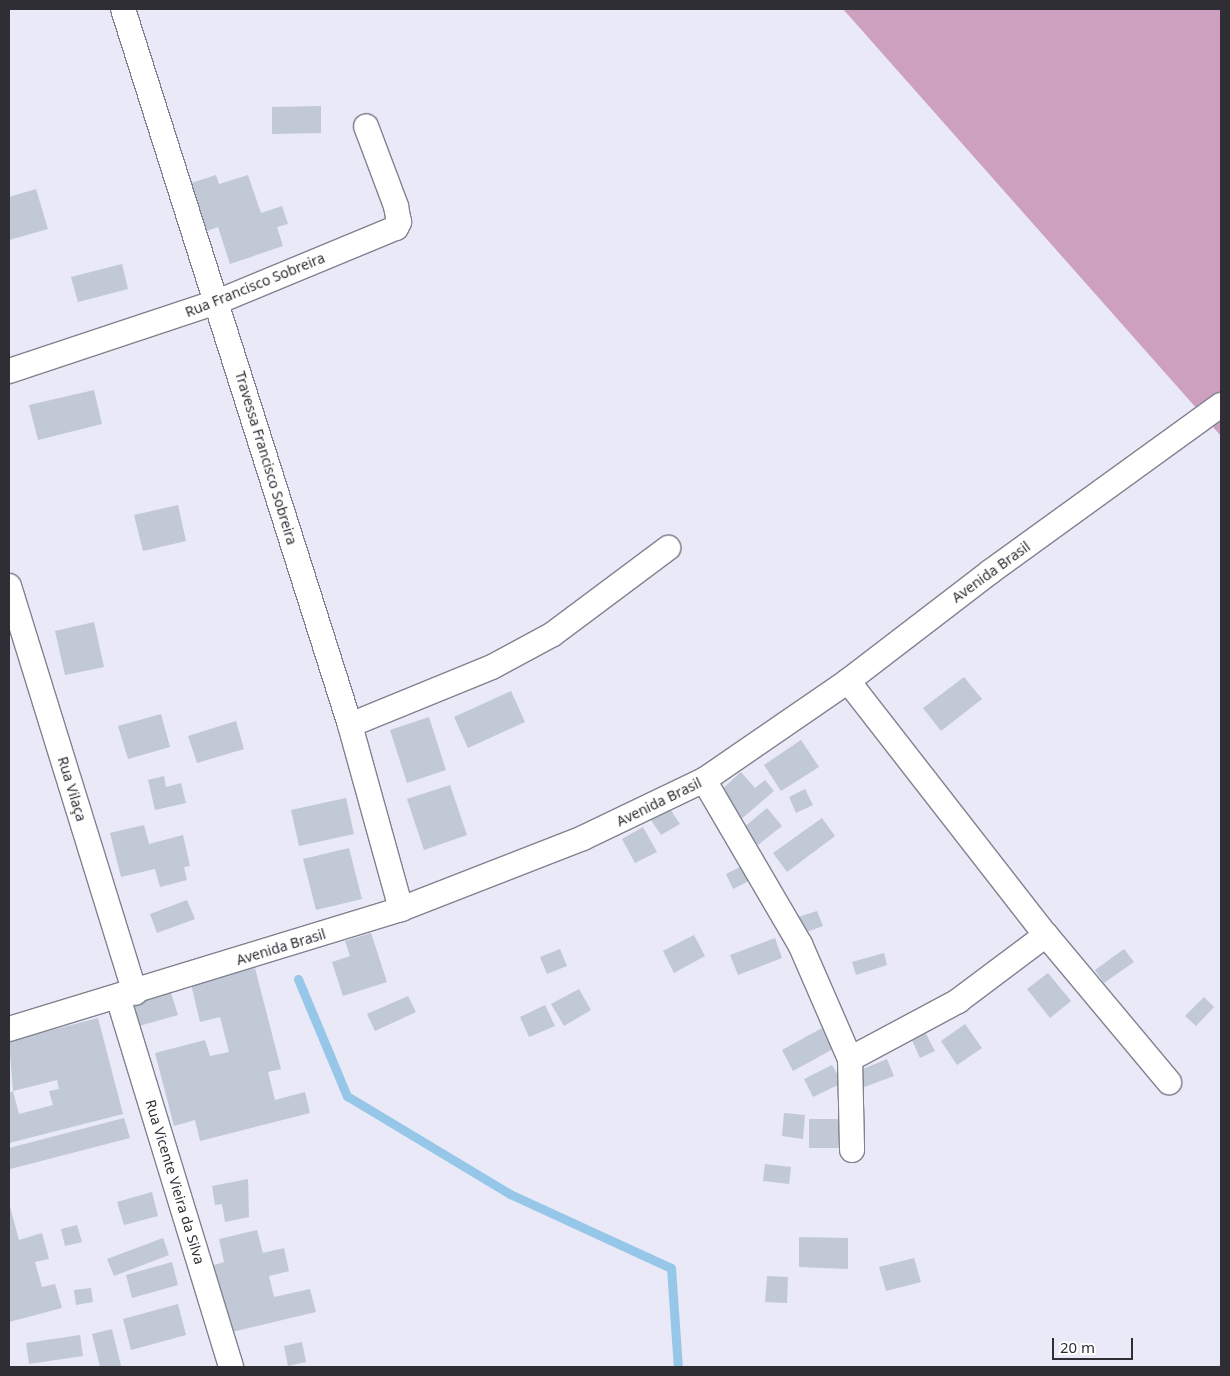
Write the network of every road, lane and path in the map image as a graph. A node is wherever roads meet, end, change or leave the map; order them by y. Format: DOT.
graph roads {
  1 [pos="122,9"];
  2 [pos="366,126"];
  3 [pos="217,302"];
  4 [pos="9,371"];
  5 [pos="1221,405"];
  6 [pos="668,548"];
  7 [pos="9,586"];
  8 [pos="848,682"];
  9 [pos="350,725"];
  10 [pos="704,780"];
  11 [pos="401,909"];
  12 [pos="1046,935"];
  13 [pos="127,995"];
  14 [pos="9,1029"];
  15 [pos="850,1059"];
  16 [pos="1170,1082"];
  17 [pos="852,1150"];
  18 [pos="231,1367"];
  1 -- 3 [label="street, Travessa Francisco Sobreira"];
  2 -- 3 [label="street, Rua Francisco Sobreira"];
  3 -- 4 [label="street, Rua Francisco Sobreira"];
  3 -- 9 [label="street, Travessa Francisco Sobreira"];
  5 -- 8 [label="street, Avenida Brasil"];
  6 -- 9 [label="street"];
  7 -- 13 [label="street, Rua Vilaça"];
  8 -- 10 [label="street, Avenida Brasil"];
  8 -- 12 [label="street"];
  9 -- 11 [label="street, Travessa Francisco Sobreira"];
  10 -- 11 [label="street, Avenida Brasil"];
  10 -- 15 [label="street"];
  11 -- 13 [label="street, Avenida Brasil"];
  12 -- 15 [label="street"];
  12 -- 16 [label="street"];
  13 -- 14 [label="street, Avenida Brasil"];
  13 -- 18 [label="street, Rua Vicente Vieira da Silva"];
  15 -- 17 [label="street"];
}
